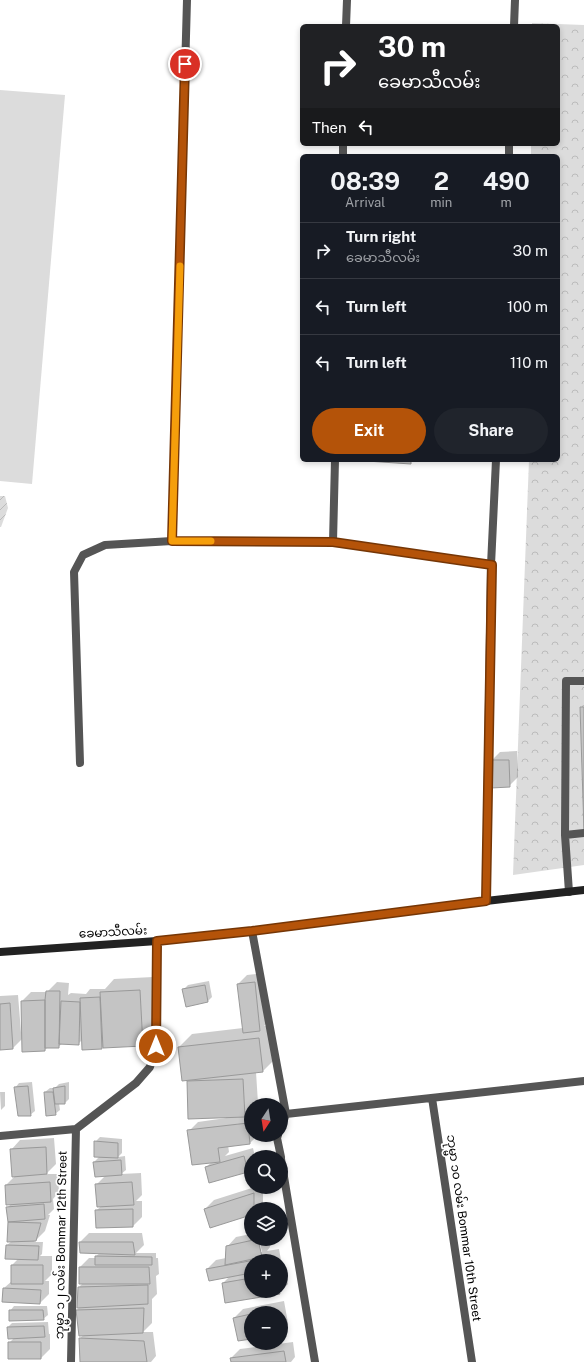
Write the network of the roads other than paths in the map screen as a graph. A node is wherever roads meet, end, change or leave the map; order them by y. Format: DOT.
graph roads {
  1 [pos="187,0"];
  2 [pos="347,0"];
  3 [pos="516,0"];
  4 [pos="346,24"];
  5 [pos="514,24"];
  6 [pos="335,462"];
  7 [pos="496,462"];
  8 [pos="172,541"];
  9 [pos="333,542"];
  10 [pos="492,565"];
  11 [pos="584,681"];
  12 [pos="80,763"];
  13 [pos="584,833"];
  14 [pos="564,835"];
  15 [pos="584,890"];
  16 [pos="569,892"];
  17 [pos="486,901"];
  18 [pos="252,931"];
  19 [pos="157,941"];
  20 [pos="0,952"];
  21 [pos="584,1081"];
  22 [pos="283,1098"];
  23 [pos="432,1098"];
  24 [pos="288,1114"];
  25 [pos="76,1129"];
  26 [pos="0,1136"];
  27 [pos="287,1194"];
  28 [pos="71,1362"];
  29 [pos="315,1362"];
  30 [pos="472,1362"];
  1 -- 8 [label="street"];
  2 -- 4 [label="street"];
  3 -- 5 [label="street"];
  6 -- 9 [label="street"];
  7 -- 10 [label="street"];
  8 -- 9 [label="street"];
  8 -- 12 [label="street"];
  9 -- 10 [label="street"];
  10 -- 17 [label="street"];
  11 -- 14 [label="street"];
  13 -- 14 [label="street"];
  14 -- 16 [label="street"];
  15 -- 16 [label="main road, ခေမာသီလမ်း"];
  16 -- 17 [label="main road, ခေမာသီလမ်း"];
  17 -- 18 [label="main road, ခေမာသီလမ်း"];
  18 -- 19 [label="main road, ခေမာသီလမ်း"];
  18 -- 22 [label="street"];
  19 -- 20 [label="main road, ခေမာသီလမ်း"];
  19 -- 25 [label="street"];
  21 -- 23 [label="street"];
  23 -- 24 [label="street"];
  23 -- 30 [label="street, ဘုမ္မာ ၁၀ လမ်း Bommar 10th Street"];
  25 -- 26 [label="street"];
  25 -- 28 [label="street, ဘုမ္မာ ၁၂ လမ်း Bommar 12th Street"];
  27 -- 29 [label="street"];
}
